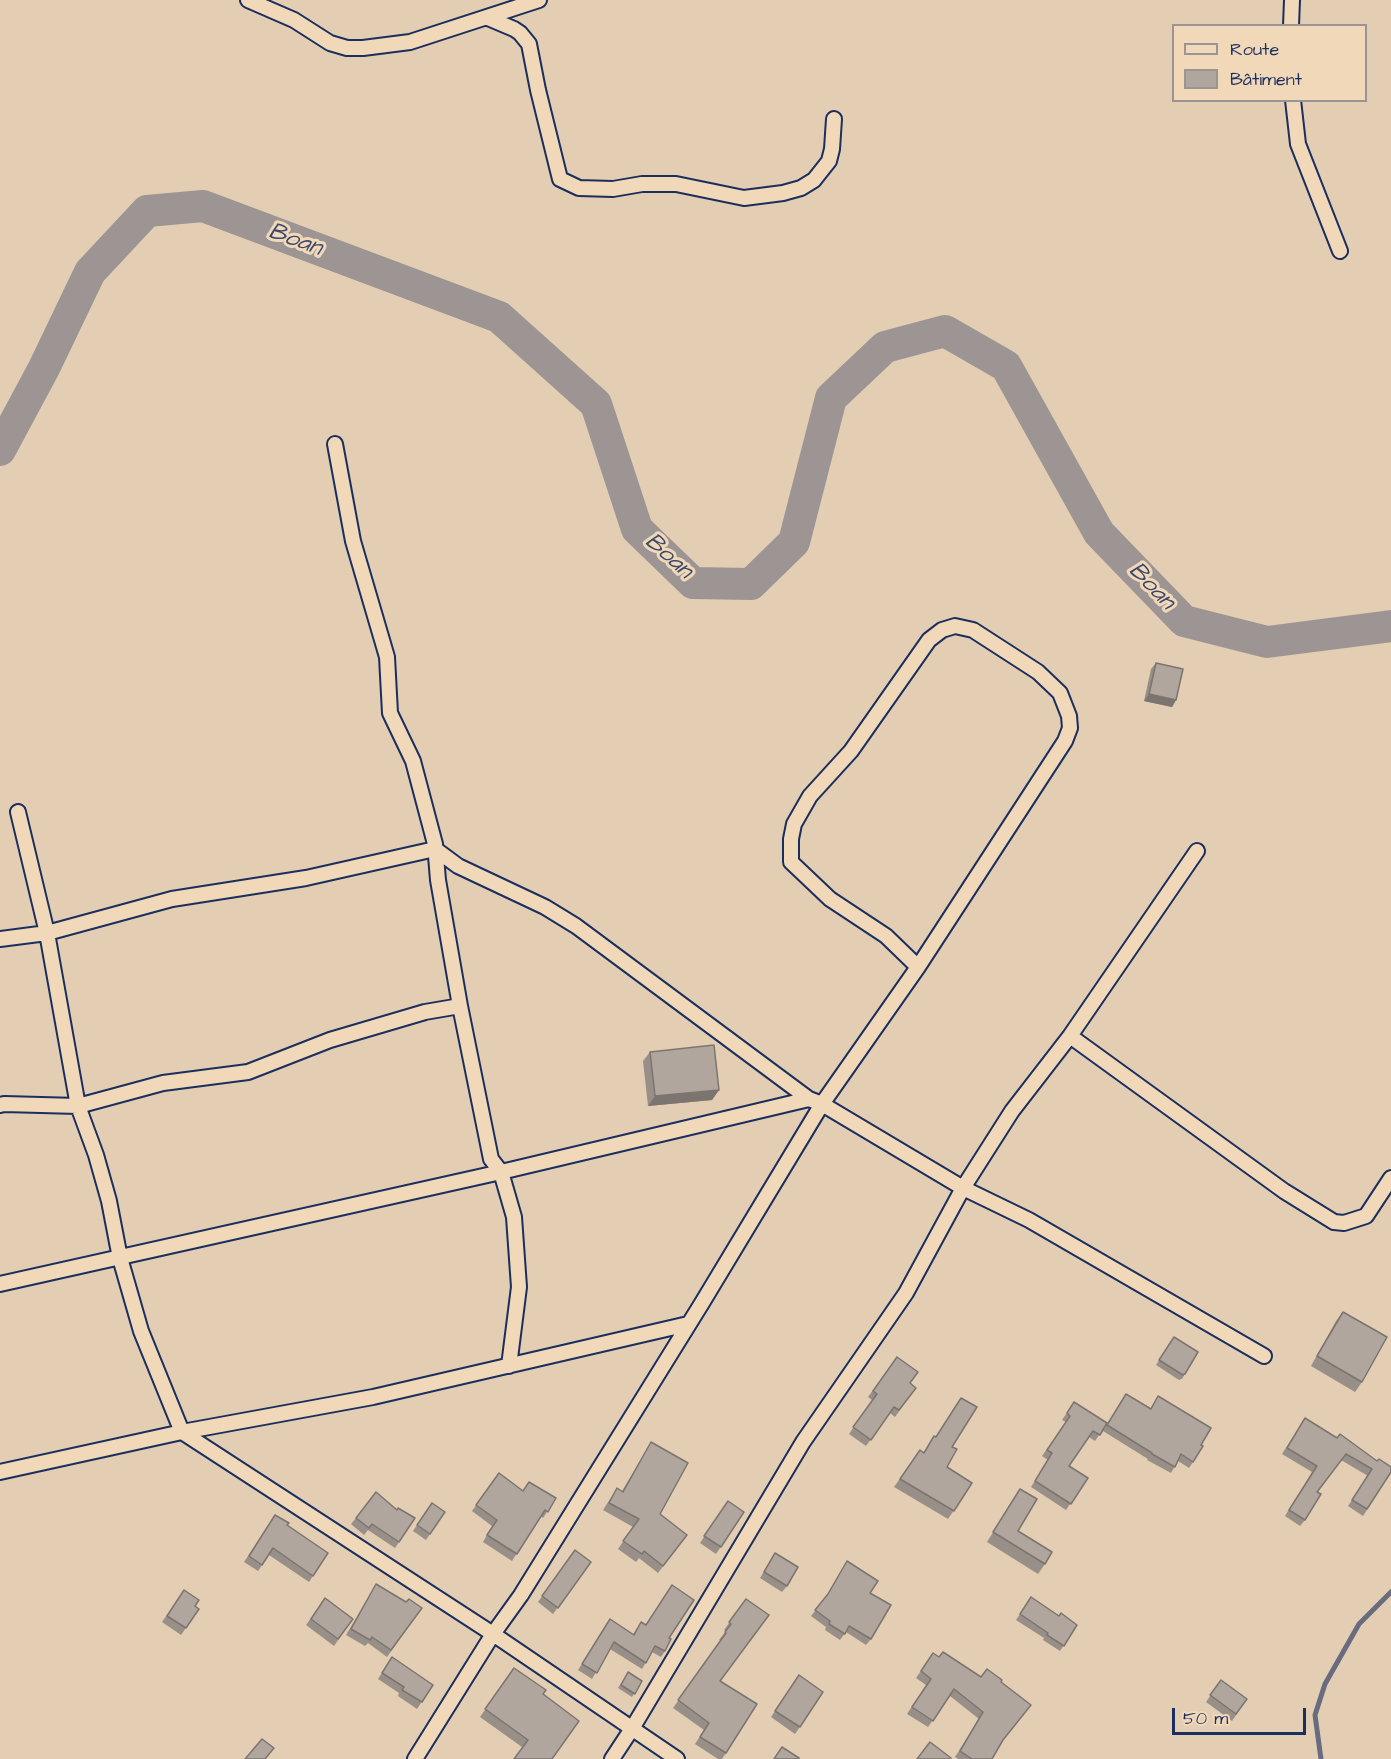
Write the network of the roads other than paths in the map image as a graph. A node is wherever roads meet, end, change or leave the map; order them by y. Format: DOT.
graph roads {
  1 [pos="248,0"];
  2 [pos="539,0"];
  3 [pos="1292,0"];
  4 [pos="488,18"];
  5 [pos="1291,24"];
  6 [pos="1293,102"];
  7 [pos="834,119"];
  8 [pos="1340,251"];
  9 [pos="335,444"];
  10 [pos="18,812"];
  11 [pos="435,849"];
  12 [pos="1197,851"];
  13 [pos="47,933"];
  14 [pos="0,939"];
  15 [pos="918,967"];
  16 [pos="460,1006"];
  17 [pos="1070,1036"];
  18 [pos="815,1102"];
  19 [pos="0,1105"];
  20 [pos="78,1106"];
  21 [pos="501,1172"];
  22 [pos="1391,1178"];
  23 [pos="963,1188"];
  24 [pos="120,1258"];
  25 [pos="0,1284"];
  26 [pos="688,1324"];
  27 [pos="1264,1356"];
  28 [pos="509,1366"];
  29 [pos="183,1432"];
  30 [pos="0,1472"];
  31 [pos="493,1634"];
  32 [pos="633,1727"];
  33 [pos="415,1759"];
  34 [pos="612,1759"];
  35 [pos="677,1759"];
  1 -- 4 [label="street"];
  2 -- 4 [label="street"];
  3 -- 5 [label="street"];
  4 -- 7 [label="street"];
  6 -- 8 [label="street"];
  9 -- 11 [label="street"];
  10 -- 13 [label="street"];
  11 -- 13 [label="street"];
  11 -- 16 [label="street"];
  11 -- 18 [label="street"];
  12 -- 17 [label="street"];
  13 -- 14 [label="street"];
  13 -- 20 [label="street"];
  15 -- 15 [label="street"];
  15 -- 18 [label="street"];
  16 -- 20 [label="street"];
  16 -- 21 [label="street"];
  17 -- 22 [label="street"];
  17 -- 23 [label="street"];
  18 -- 21 [label="street"];
  18 -- 23 [label="street"];
  18 -- 26 [label="street"];
  19 -- 20 [label="street"];
  20 -- 24 [label="street"];
  21 -- 24 [label="street"];
  21 -- 28 [label="street"];
  23 -- 27 [label="street"];
  23 -- 32 [label="street"];
  24 -- 25 [label="street"];
  24 -- 29 [label="street"];
  26 -- 28 [label="street"];
  26 -- 31 [label="street"];
  28 -- 29 [label="street"];
  29 -- 30 [label="street"];
  29 -- 31 [label="street"];
  31 -- 32 [label="street"];
  31 -- 33 [label="street"];
  32 -- 34 [label="street"];
  32 -- 35 [label="street"];
}
